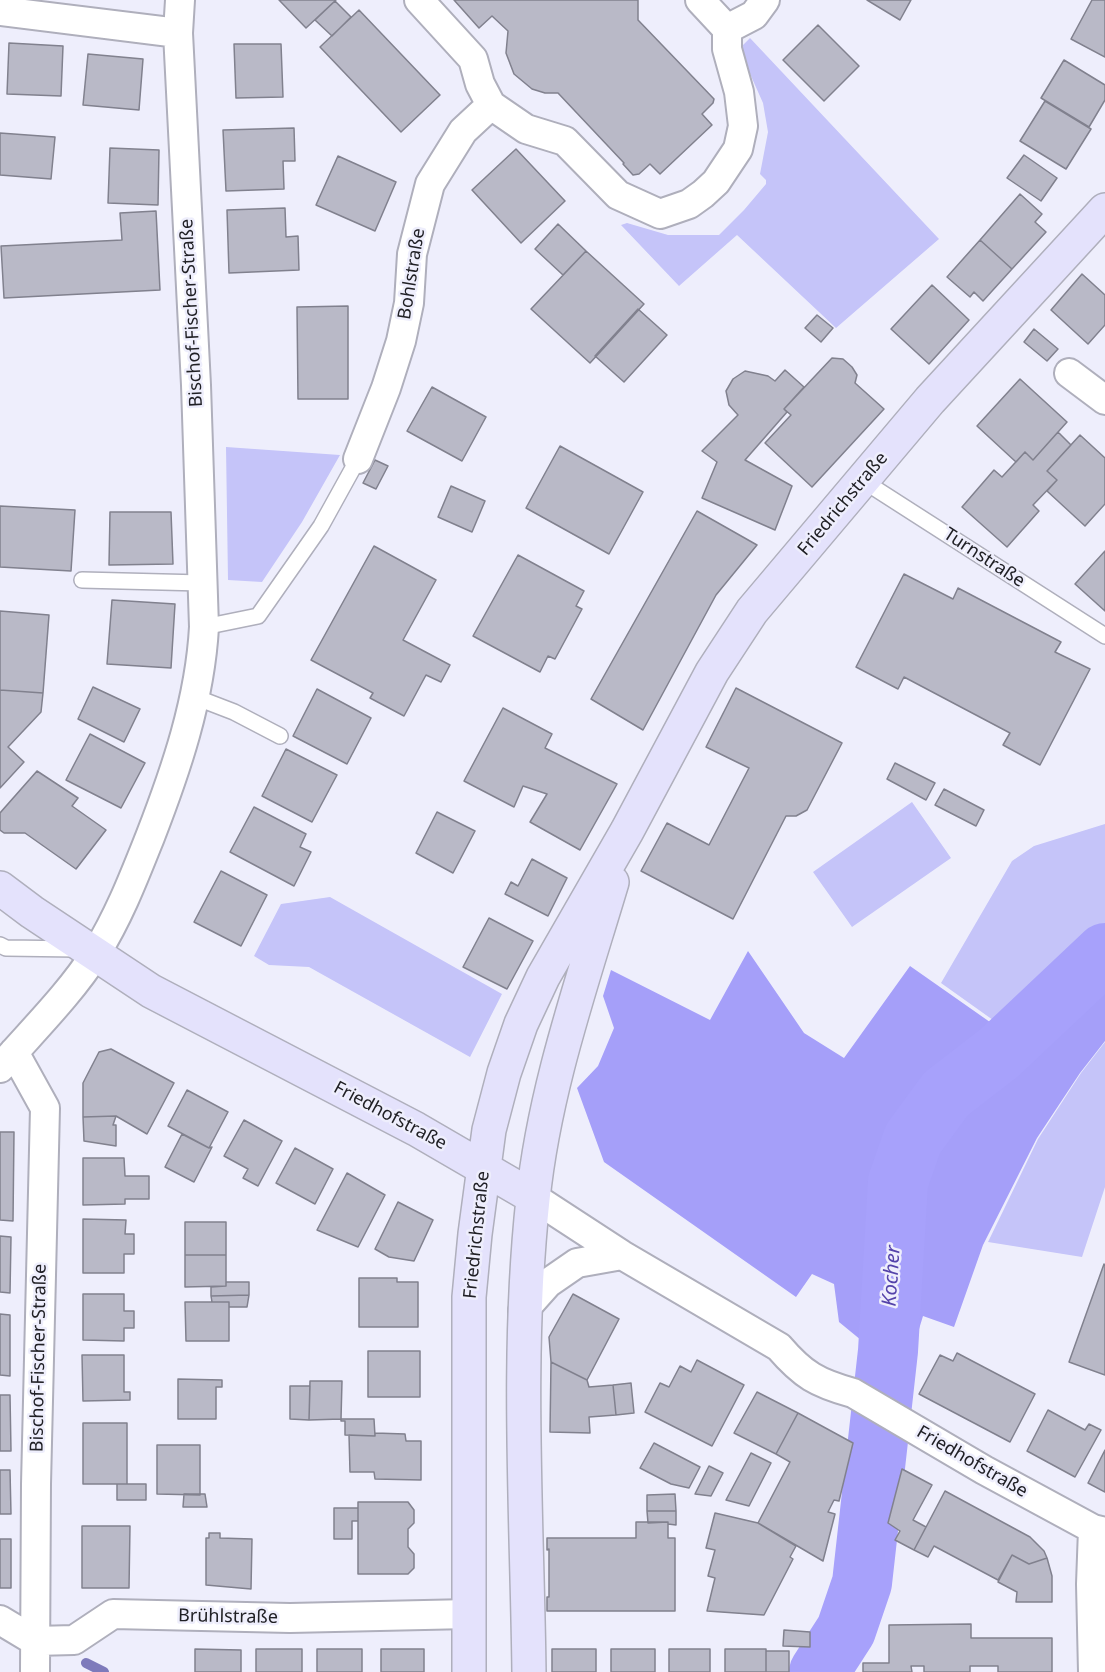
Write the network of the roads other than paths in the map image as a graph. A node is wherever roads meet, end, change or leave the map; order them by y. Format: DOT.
graph roads {
  1 [pos="180,0"];
  2 [pos="419,0"];
  3 [pos="700,0"];
  4 [pos="765,0"];
  5 [pos="0,11"];
  6 [pos="727,29"];
  7 [pos="178,33"];
  8 [pos="491,105"];
  9 [pos="1105,210"];
  10 [pos="1069,373"];
  11 [pos="1105,400"];
  12 [pos="358,459"];
  13 [pos="862,480"];
  14 [pos="82,580"];
  15 [pos="202,583"];
  16 [pos="204,627"];
  17 [pos="1105,636"];
  18 [pos="195,697"];
  19 [pos="280,736"];
  20 [pos="627,831"];
  21 [pos="0,888"];
  22 [pos="0,945"];
  23 [pos="93,951"];
  24 [pos="7,1060"];
  25 [pos="483,1167"];
  26 [pos="533,1197"];
  27 [pos="622,1255"];
  28 [pos="524,1325"];
  29 [pos="470,1330"];
  30 [pos="1099,1530"];
  31 [pos="470,1614"];
  32 [pos="0,1620"];
  33 [pos="35,1641"];
  34 [pos="35,1672"];
  35 [pos="469,1672"];
  36 [pos="529,1672"];
  37 [pos="1093,1672"];
  1 -- 7 [label="street, Bischof-Fischer-Straße"];
  2 -- 8 [label="street"];
  3 -- 6 [label="street"];
  4 -- 6 [label="street"];
  5 -- 7 [label="street"];
  6 -- 8 [label="street"];
  7 -- 15 [label="street, Bischof-Fischer-Straße"];
  8 -- 12 [label="street, Bohlstraße"];
  9 -- 13 [label="main road, Friedrichstraße"];
  10 -- 11 [label="street"];
  12 -- 16 [label="lane"];
  13 -- 17 [label="lane, Turnstraße"];
  13 -- 20 [label="main road, Friedrichstraße"];
  14 -- 15 [label="lane"];
  15 -- 16 [label="street, Bischof-Fischer-Straße"];
  16 -- 18 [label="street, Bischof-Fischer-Straße"];
  18 -- 19 [label="lane"];
  18 -- 23 [label="street, Bischof-Fischer-Straße"];
  20 -- 25 [label="main road, Friedrichstraße"];
  20 -- 26 [label="main road, Friedrichstraße"];
  21 -- 23 [label="main road, Friedhofstraße"];
  22 -- 23 [label="lane"];
  23 -- 24 [label="street, Bischof-Fischer-Straße"];
  23 -- 25 [label="main road, Friedhofstraße"];
  24 -- 33 [label="street, Bischof-Fischer-Straße"];
  25 -- 26 [label="main road, Friedhofstraße"];
  25 -- 29 [label="main road, Friedrichstraße"];
  26 -- 27 [label="street, Friedhofstraße"];
  26 -- 28 [label="main road, Friedrichstraße"];
  27 -- 28 [label="street"];
  27 -- 30 [label="street, Friedhofstraße"];
  28 -- 29 [label="main road"];
  28 -- 36 [label="main road, Friedrichstraße"];
  29 -- 31 [label="main road, Friedrichstraße"];
  30 -- 37 [label="street, Friedhofstraße"];
  31 -- 33 [label="street, Brühlstraße"];
  31 -- 35 [label="main road, Friedrichstraße"];
  32 -- 33 [label="street"];
  33 -- 34 [label="street, Bischof-Fischer-Straße"];
}
